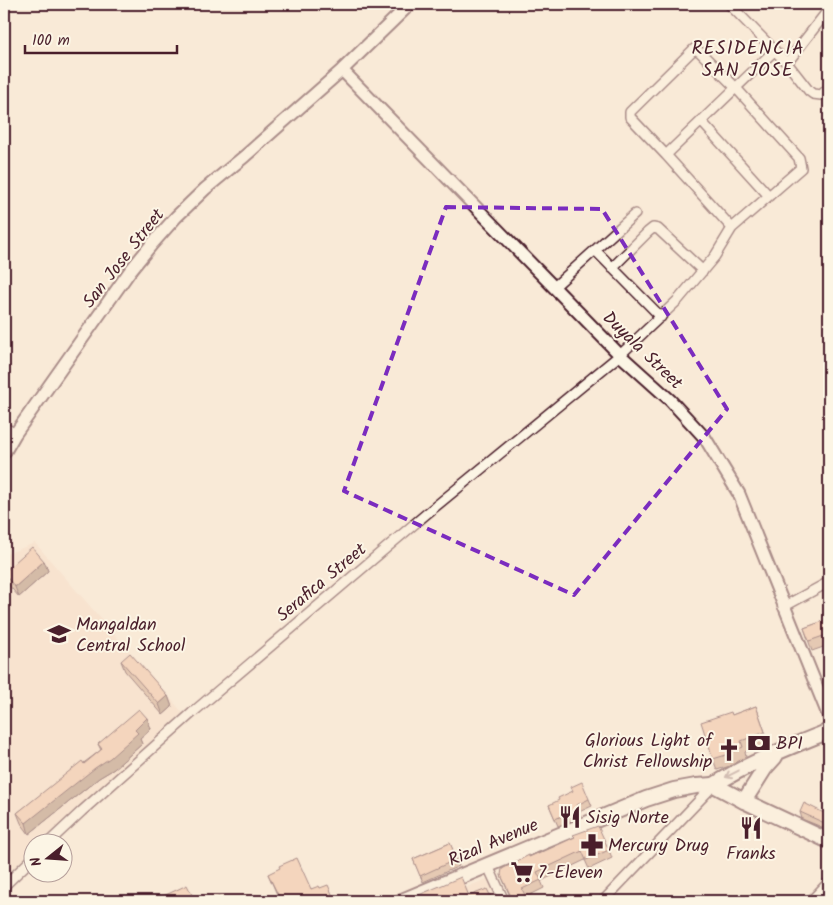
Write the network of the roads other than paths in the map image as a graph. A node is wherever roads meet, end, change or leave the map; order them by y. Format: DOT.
graph roads {
  1 [pos="410,4"];
  2 [pos="729,4"];
  3 [pos="829,9"];
  4 [pos="774,51"];
  5 [pos="787,63"];
  6 [pos="342,70"];
  7 [pos="736,88"];
  8 [pos="829,88"];
  9 [pos="701,121"];
  10 [pos="666,155"];
  11 [pos="769,196"];
  12 [pos="634,214"];
  13 [pos="732,228"];
  14 [pos="595,250"];
  15 [pos="612,268"];
  16 [pos="703,271"];
  17 [pos="554,288"];
  18 [pos="661,316"];
  19 [pos="620,355"];
  20 [pos="4,427"];
  21 [pos="16,434"];
  22 [pos="4,453"];
  23 [pos="829,582"];
  24 [pos="784,607"];
  25 [pos="829,717"];
  26 [pos="829,731"];
  27 [pos="783,749"];
  28 [pos="714,785"];
  29 [pos="744,801"];
  30 [pos="60,832"];
  31 [pos="829,841"];
  32 [pos="487,864"];
  33 [pos="22,868"];
  34 [pos="829,882"];
  35 [pos="4,886"];
  36 [pos="402,901"];
  37 [pos="504,901"];
  38 [pos="603,901"];
  39 [pos="811,901"];
  1 -- 6 [label="street, San Jose Street"];
  2 -- 4 [label="street"];
  3 -- 5 [label="street"];
  4 -- 5 [label="street"];
  4 -- 7 [label="street"];
  5 -- 8 [label="street"];
  6 -- 17 [label="street, Duyala Street"];
  6 -- 21 [label="street, San Jose Street"];
  7 -- 9 [label="street"];
  7 -- 10 [label="street, Serafica Street"];
  7 -- 11 [label="street, Serafica Street"];
  9 -- 10 [label="street"];
  9 -- 11 [label="street"];
  10 -- 13 [label="street"];
  11 -- 13 [label="street, Serafica Street"];
  12 -- 14 [label="street"];
  13 -- 16 [label="street, Serafica Street"];
  14 -- 15 [label="street"];
  14 -- 17 [label="street"];
  15 -- 16 [label="street"];
  15 -- 18 [label="street"];
  16 -- 18 [label="street, Serafica Street"];
  17 -- 19 [label="street, Duyala Street"];
  18 -- 19 [label="street, Serafica Street"];
  19 -- 24 [label="street, Duyala Street"];
  19 -- 30 [label="street, Serafica Street"];
  20 -- 21 [label="street"];
  21 -- 22 [label="street, San Jose Street"];
  23 -- 24 [label="street"];
  24 -- 25 [label="street, Duyala Street"];
  26 -- 27 [label="main road"];
  27 -- 28 [label="main road, one-way"];
  27 -- 29 [label="main road"];
  28 -- 29 [label="main road"];
  28 -- 32 [label="main road, Rizal Avenue"];
  28 -- 38 [label="street"];
  29 -- 31 [label="main road"];
  32 -- 36 [label="main road, Rizal Avenue"];
  32 -- 37 [label="street"];
  33 -- 35 [label="street"];
  34 -- 39 [label="street"];
}
